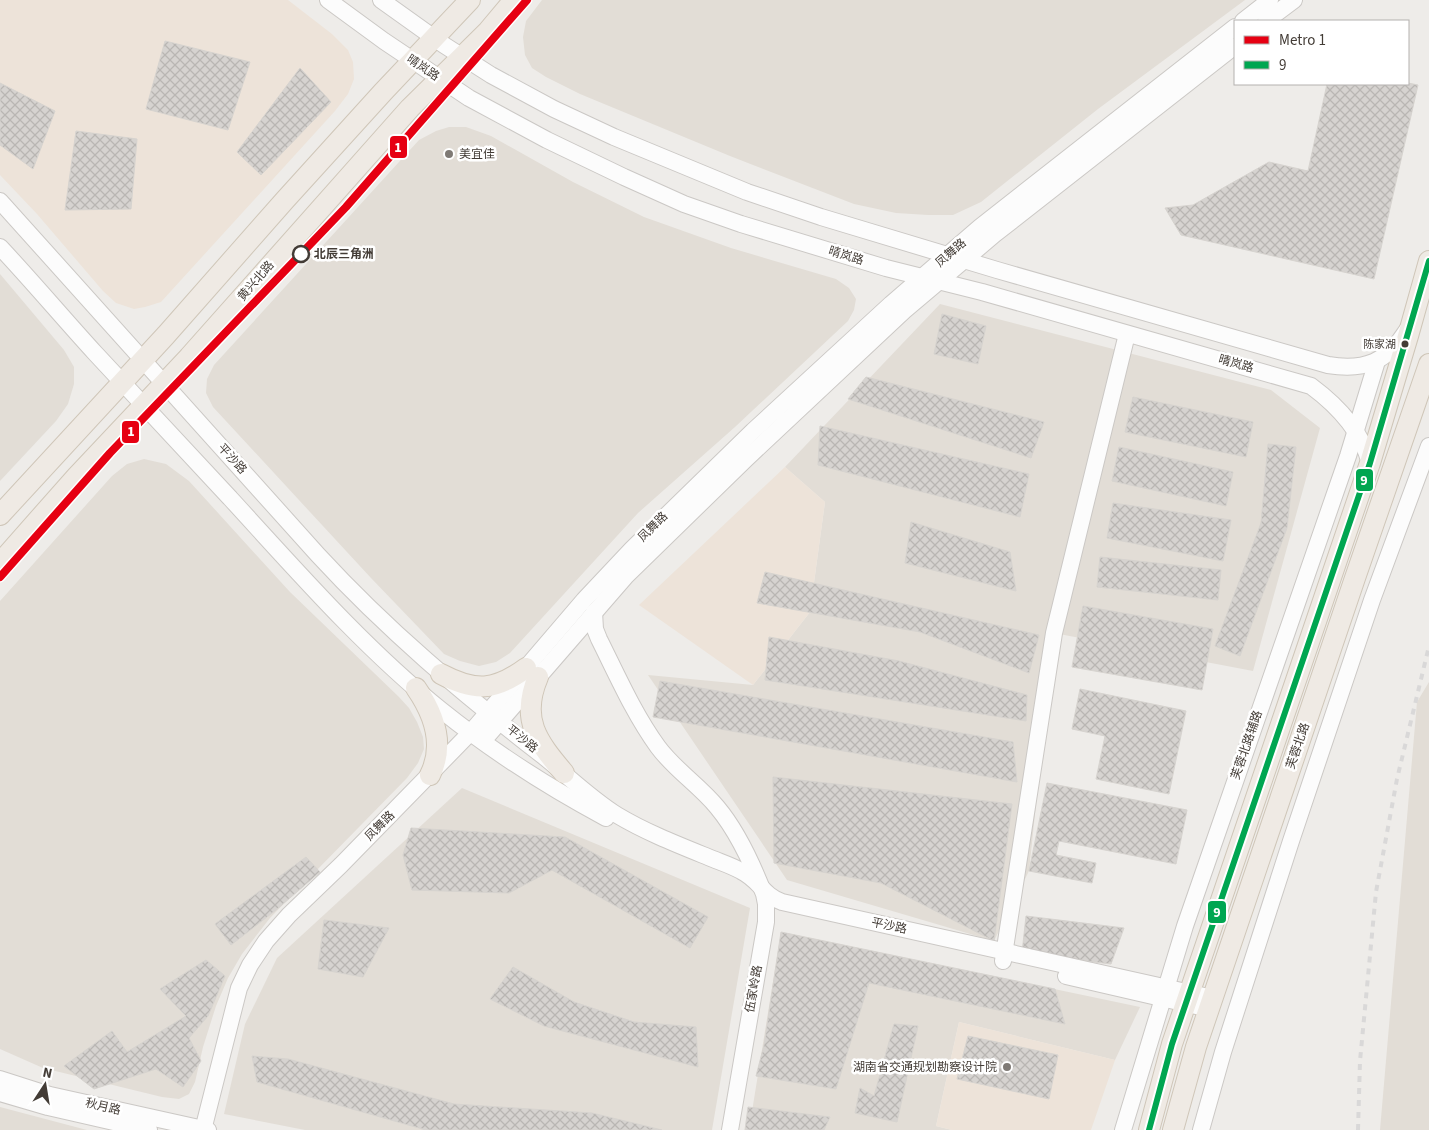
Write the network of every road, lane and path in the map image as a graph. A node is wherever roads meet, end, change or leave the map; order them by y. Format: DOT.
graph roads {
  1 [pos="328,0"];
  2 [pos="381,0"];
  3 [pos="470,0"];
  4 [pos="514,0"];
  5 [pos="1270,0"];
  6 [pos="1294,0"];
  7 [pos="1244,20"];
  8 [pos="1267,20"];
  9 [pos="1234,29"];
  10 [pos="435,38"];
  11 [pos="1234,47"];
  12 [pos="462,56"];
  13 [pos="413,61"];
  14 [pos="440,78"];
  15 [pos="0,201"];
  16 [pos="0,246"];
  17 [pos="948,255"];
  18 [pos="964,260"];
  19 [pos="1429,261"];
  20 [pos="922,277"];
  21 [pos="939,281"];
  22 [pos="1412,321"];
  23 [pos="1127,334"];
  24 [pos="142,360"];
  25 [pos="1377,361"];
  26 [pos="1429,367"];
  27 [pos="122,382"];
  28 [pos="164,384"];
  29 [pos="144,405"];
  30 [pos="1356,430"];
  31 [pos="1429,446"];
  32 [pos="1370,463"];
  33 [pos="0,515"];
  34 [pos="0,563"];
  35 [pos="594,612"];
  36 [pos="532,672"];
  37 [pos="441,674"];
  38 [pos="416,688"];
  39 [pos="1263,701"];
  40 [pos="1286,709"];
  41 [pos="494,717"];
  42 [pos="477,736"];
  43 [pos="564,773"];
  44 [pos="430,775"];
  45 [pos="762,888"];
  46 [pos="766,908"];
  47 [pos="1004,956"];
  48 [pos="1164,993"];
  49 [pos="1188,998"];
  50 [pos="1211,1004"];
  51 [pos="0,1079"];
  52 [pos="0,1093"];
  53 [pos="149,1130"];
  54 [pos="205,1130"];
  55 [pos="730,1130"];
  56 [pos="1123,1130"];
  57 [pos="1149,1130"];
  58 [pos="1173,1130"];
  59 [pos="1201,1130"];
  1 -- 13 [label="street, 晴岚路"];
  2 -- 10 [label="street, 晴岚路"];
  3 -- 10 [label="main road"];
  4 -- 12 [label="main road, 黄兴北路"];
  5 -- 7 [label="street"];
  6 -- 8 [label="street"];
  9 -- 17 [label="street, 凤舞路"];
  10 -- 12 [label="street, 晴岚路"];
  10 -- 13 [label="main road"];
  11 -- 18 [label="street, 凤舞路"];
  12 -- 14 [label="main road, 黄兴北路"];
  12 -- 17 [label="street, 晴岚路"];
  13 -- 14 [label="street, 晴岚路"];
  13 -- 24 [label="main road"];
  14 -- 20 [label="street, 晴岚路"];
  14 -- 28 [label="main road, 黄兴北路"];
  15 -- 24 [label="street, 平沙路"];
  16 -- 27 [label="street, 平沙路"];
  17 -- 18 [label="street, 晴岚路"];
  17 -- 20 [label="street, 凤舞路"];
  18 -- 21 [label="street, 凤舞路"];
  18 -- 25 [label="street, 晴岚路"];
  19 -- 22 [label="main road, 芙蓉北路"];
  20 -- 21 [label="street, 晴岚路"];
  20 -- 36 [label="street, 凤舞路"];
  21 -- 23 [label="street, 晴岚路"];
  21 -- 35 [label="street, 凤舞路"];
  22 -- 25 [label="street, 晴岚路"];
  22 -- 32 [label="main road, 芙蓉北路"];
  23 -- 30 [label="street, 晴岚路"];
  23 -- 47 [label="street"];
  24 -- 27 [label="main road"];
  24 -- 28 [label="street, 平沙路"];
  25 -- 30 [label="street, 芙蓉北路辅路"];
  26 -- 50 [label="main road, 芙蓉北路"];
  27 -- 29 [label="street, 平沙路"];
  27 -- 33 [label="main road"];
  28 -- 29 [label="main road, 黄兴北路"];
  28 -- 37 [label="street, 平沙路"];
  29 -- 34 [label="main road, 黄兴北路"];
  29 -- 38 [label="street, 平沙路"];
  30 -- 32 [label="street, 晴岚路"];
  30 -- 39 [label="street, 芙蓉北路辅路"];
  31 -- 59 [label="street"];
  32 -- 40 [label="main road, 芙蓉北路"];
  35 -- 36 [label="street, 凤舞路"];
  35 -- 45 [label="street, 伍家岭路"];
  36 -- 37 [label="main road"];
  36 -- 41 [label="street, 凤舞路"];
  36 -- 43 [label="main road"];
  37 -- 41 [label="street, 平沙路"];
  38 -- 42 [label="street, 平沙路"];
  38 -- 44 [label="main road"];
  39 -- 40 [label="street"];
  39 -- 48 [label="street, 芙蓉北路辅路"];
  40 -- 49 [label="main road, 芙蓉北路"];
  41 -- 42 [label="street, 凤舞路"];
  41 -- 43 [label="street, 平沙路"];
  42 -- 44 [label="street, 凤舞路"];
  42 -- 46 [label="street, 平沙路"];
  43 -- 45 [label="street, 平沙路"];
  44 -- 54 [label="street, 凤舞路"];
  45 -- 46 [label="street, 伍家岭路"];
  45 -- 47 [label="street, 平沙路"];
  46 -- 47 [label="street, 平沙路"];
  46 -- 55 [label="street, 伍家岭路"];
  47 -- 48 [label="street, 平沙路"];
  48 -- 49 [label="street, 平沙路"];
  48 -- 56 [label="street, 芙蓉北路辅路"];
  49 -- 50 [label="street, 平沙路"];
  49 -- 57 [label="main road, 芙蓉北路"];
  50 -- 58 [label="main road, 芙蓉北路"];
  51 -- 54 [label="street, 秋月路"];
  52 -- 53 [label="street, 秋月路"];
}
